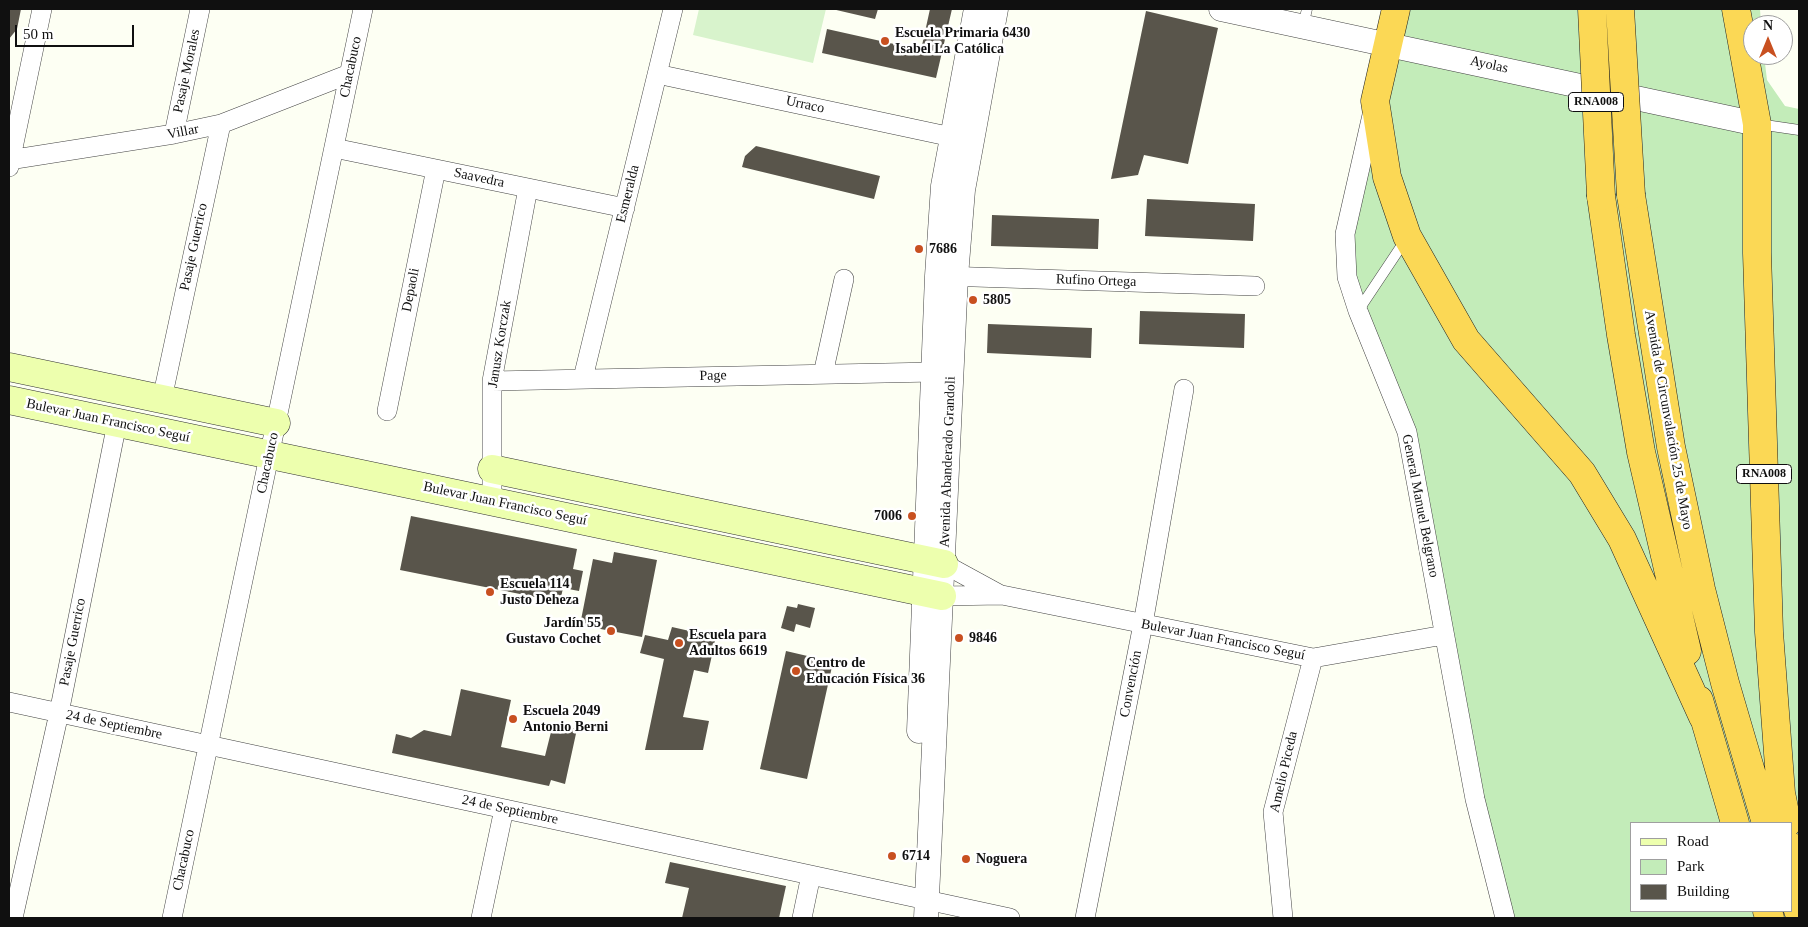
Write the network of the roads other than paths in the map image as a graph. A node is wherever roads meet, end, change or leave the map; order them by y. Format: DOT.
graph roads {
  1 [pos="42,9"];
  2 [pos="200,9"];
  3 [pos="363,9"];
  4 [pos="673,9"];
  5 [pos="976,9"];
  6 [pos="996,9"];
  7 [pos="1221,9"];
  8 [pos="1396,9"];
  9 [pos="1592,9"];
  10 [pos="1620,9"];
  11 [pos="1739,15"];
  12 [pos="1305,17"];
  13 [pos="1387,43"];
  14 [pos="349,74"];
  15 [pos="657,74"];
  16 [pos="1375,101"];
  17 [pos="221,124"];
  18 [pos="1756,124"];
  19 [pos="1799,130"];
  20 [pos="174,134"];
  21 [pos="952,137"];
  22 [pos="334,148"];
  23 [pos="9,162"];
  24 [pos="436,169"];
  25 [pos="528,188"];
  26 [pos="625,208"];
  27 [pos="1408,236"];
  28 [pos="947,276"];
  29 [pos="844,279"];
  30 [pos="1255,286"];
  31 [pos="1358,311"];
  32 [pos="9,367"];
  33 [pos="934,372"];
  34 [pos="822,374"];
  35 [pos="583,378"];
  36 [pos="492,381"];
  37 [pos="1184,389"];
  38 [pos="162,399"];
  39 [pos="9,400"];
  40 [pos="386,411"];
  41 [pos="118,423"];
  42 [pos="276,424"];
  43 [pos="269,455"];
  44 [pos="492,469"];
  45 [pos="492,502"];
  46 [pos="935,563"];
  47 [pos="933,594"];
  48 [pos="1002,596"];
  49 [pos="1143,624"];
  50 [pos="1444,635"];
  51 [pos="1312,658"];
  52 [pos="9,702"];
  53 [pos="59,713"];
  54 [pos="1703,717"];
  55 [pos="209,745"];
  56 [pos="504,809"];
  57 [pos="1735,822"];
  58 [pos="1766,822"];
  59 [pos="1787,822"];
  60 [pos="1793,852"];
  61 [pos="811,875"];
  62 [pos="1799,884"];
  63 [pos="1793,895"];
  64 [pos="919,908"];
  65 [pos="1799,913"];
  66 [pos="13,918"];
  67 [pos="172,918"];
  68 [pos="481,918"];
  69 [pos="802,918"];
  70 [pos="1010,918"];
  71 [pos="1085,918"];
  72 [pos="1283,918"];
  73 [pos="1505,918"];
  1 -- 23 [label="street"];
  2 -- 20 [label="street, Pasaje Morales"];
  3 -- 14 [label="street, Chacabuco"];
  4 -- 15 [label="street, Esmeralda"];
  5 -- 21 [label="street, Avenida Abanderado Grandoli"];
  6 -- 28 [label="street, Avenida Abanderado Grandoli"];
  7 -- 12 [label="street, Ayolas"];
  8 -- 13 [label="highway"];
  9 -- 54 [label="highway, Avenida de Circunvalación 25 de Mayo / RNA008, bridge"];
  10 -- 58 [label="highway, Avenida de Circunvalación 25 de Mayo / RNA008, bridge"];
  11 -- 18 [label="highway"];
  12 -- 13 [label="street, Ayolas"];
  13 -- 16 [label="highway"];
  13 -- 18 [label="street, Ayolas"];
  14 -- 17 [label="street, Villar"];
  14 -- 22 [label="street, Chacabuco"];
  15 -- 21 [label="street, Urraco"];
  15 -- 26 [label="street, Esmeralda"];
  16 -- 27 [label="highway"];
  16 -- 31 [label="street, General Manuel Belgrano"];
  17 -- 20 [label="street, Villar"];
  17 -- 38 [label="street, Pasaje Guerrico"];
  18 -- 19 [label="lane"];
  18 -- 59 [label="highway, RNA008"];
  20 -- 23 [label="street, Villar"];
  21 -- 28 [label="street, Avenida Abanderado Grandoli"];
  22 -- 24 [label="street, Saavedra"];
  22 -- 42 [label="street, Chacabuco"];
  24 -- 25 [label="street, Saavedra"];
  24 -- 40 [label="street, Depaoli"];
  25 -- 26 [label="street, Saavedra"];
  25 -- 36 [label="street, Janusz Korczak"];
  26 -- 35 [label="street, Esmeralda"];
  27 -- 31 [label="lane"];
  27 -- 54 [label="highway"];
  28 -- 30 [label="street, Rufino Ortega"];
  28 -- 33 [label="street, Avenida Abanderado Grandoli"];
  28 -- 46 [label="street, Avenida Abanderado Grandoli"];
  29 -- 34 [label="street"];
  31 -- 50 [label="street, General Manuel Belgrano"];
  32 -- 38 [label="main road"];
  33 -- 34 [label="street, Page"];
  33 -- 46 [label="street, Avenida Abanderado Grandoli"];
  34 -- 35 [label="street, Page"];
  35 -- 36 [label="street, Page"];
  36 -- 44 [label="street, Janusz Korczak"];
  37 -- 49 [label="street, Convención"];
  38 -- 42 [label="main road"];
  39 -- 41 [label="main road, Bulevar Juan Francisco Seguí"];
  41 -- 43 [label="main road, Bulevar Juan Francisco Seguí"];
  41 -- 53 [label="street, Pasaje Guerrico"];
  42 -- 43 [label="street, Chacabuco"];
  43 -- 45 [label="main road, Bulevar Juan Francisco Seguí"];
  43 -- 55 [label="street, Chacabuco"];
  44 -- 45 [label="street, Janusz Korczak"];
  44 -- 46 [label="main road, Bulevar Juan Francisco Seguí"];
  45 -- 47 [label="main road, Bulevar Juan Francisco Seguí"];
  46 -- 47 [label="street, Avenida Abanderado Grandoli"];
  46 -- 48 [label="street, Bulevar Juan Francisco Seguí"];
  47 -- 48 [label="street, Bulevar Juan Francisco Seguí"];
  47 -- 64 [label="street, Avenida Abanderado Grandoli"];
  48 -- 49 [label="street, Bulevar Juan Francisco Seguí"];
  49 -- 51 [label="street, Bulevar Juan Francisco Seguí"];
  49 -- 71 [label="street, Convención"];
  50 -- 51 [label="street, Bulevar Juan Francisco Seguí"];
  50 -- 73 [label="street, General Manuel Belgrano"];
  51 -- 72 [label="street, Amelio Piceda"];
  52 -- 53 [label="street, 24 de Septiembre"];
  53 -- 55 [label="street, 24 de Septiembre"];
  53 -- 66 [label="street, Pasaje Guerrico"];
  54 -- 57 [label="highway, Avenida de Circunvalación 25 de Mayo / RNA008"];
  55 -- 56 [label="street, 24 de Septiembre"];
  55 -- 67 [label="street, Chacabuco"];
  56 -- 61 [label="street, 24 de Septiembre"];
  56 -- 68 [label="street"];
  60 -- 62 [label="highway"];
  61 -- 64 [label="street, 24 de Septiembre"];
  61 -- 69 [label="street"];
  63 -- 65 [label="highway"];
  64 -- 70 [label="street, 24 de Septiembre"];
}
